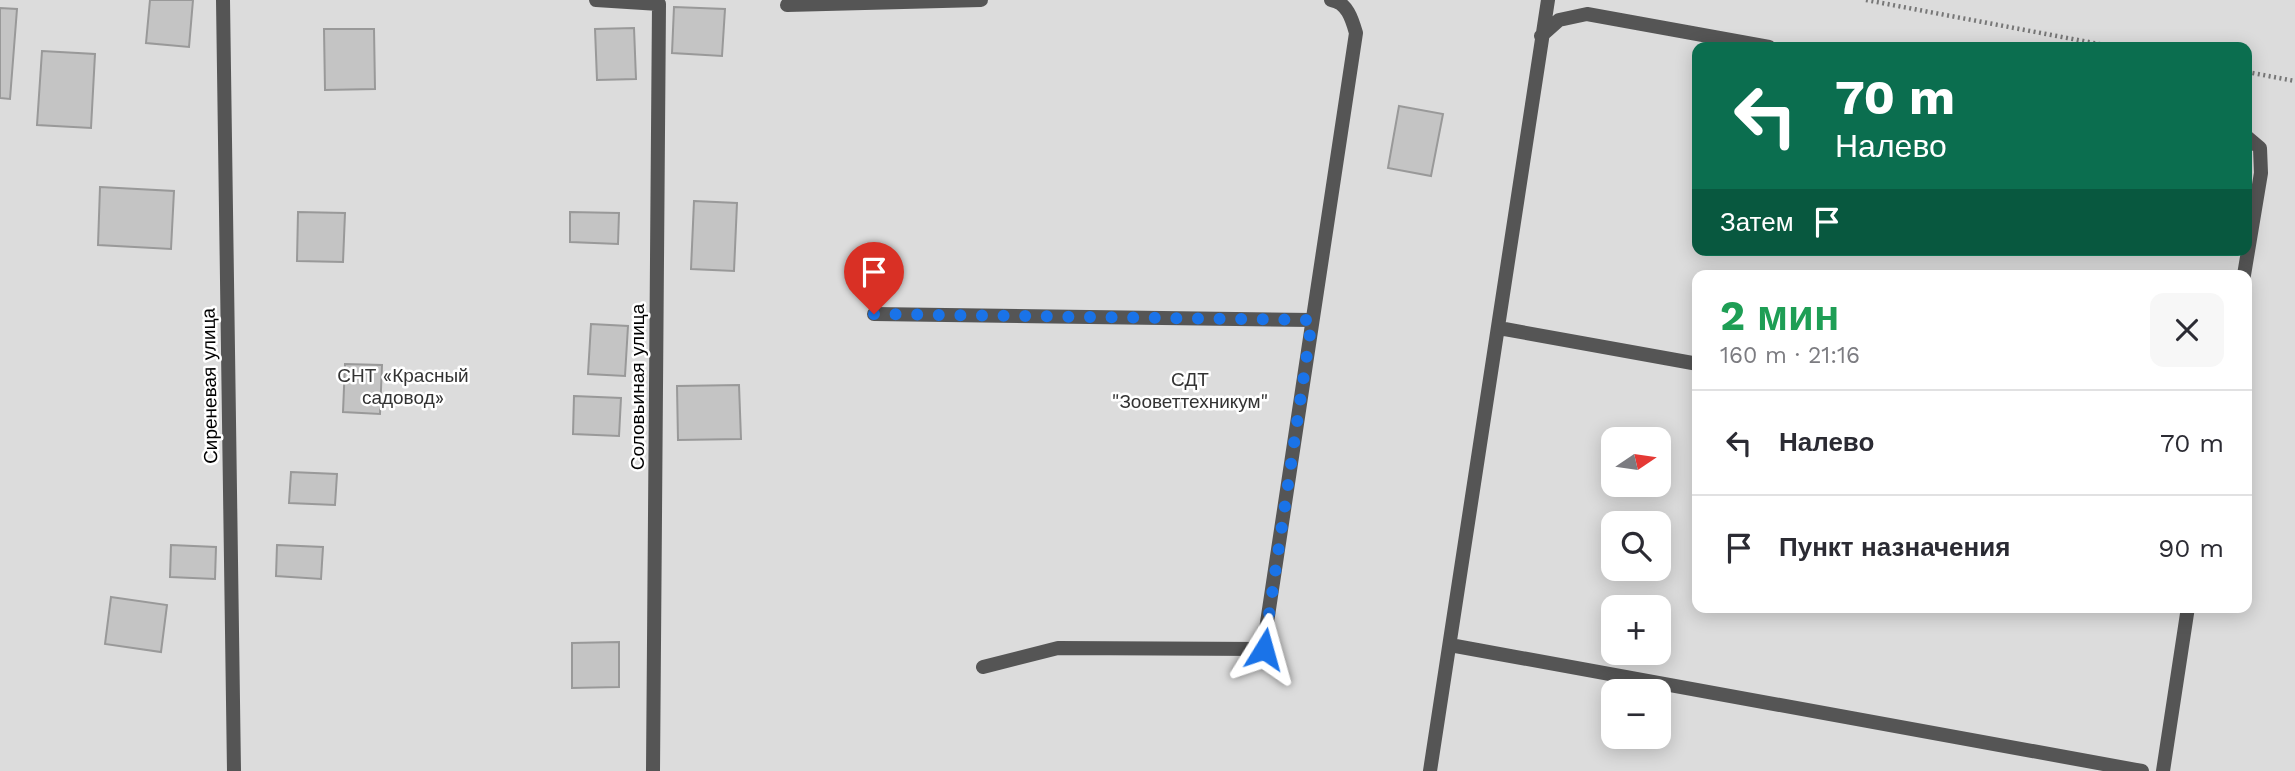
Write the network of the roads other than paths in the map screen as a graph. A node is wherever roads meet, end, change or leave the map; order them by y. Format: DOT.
graph roads {
  1 [pos="223,0"];
  2 [pos="596,0"];
  3 [pos="981,0"];
  4 [pos="1331,0"];
  5 [pos="1548,0"];
  6 [pos="787,5"];
  7 [pos="1541,36"];
  8 [pos="1741,42"];
  9 [pos="2252,141"];
  10 [pos="2252,230"];
  11 [pos="874,314"];
  12 [pos="1312,320"];
  13 [pos="1499,328"];
  14 [pos="1692,364"];
  15 [pos="2188,613"];
  16 [pos="1450,645"];
  17 [pos="983,667"];
  18 [pos="234,771"];
  19 [pos="653,771"];
  20 [pos="1430,771"];
  21 [pos="2142,771"];
  22 [pos="2163,771"];
  1 -- 18 [label="street, Сиреневая улица"];
  2 -- 19 [label="street, Соловьиная улица"];
  3 -- 6 [label="street"];
  4 -- 12 [label="street"];
  5 -- 7 [label="street"];
  7 -- 8 [label="street"];
  7 -- 13 [label="street"];
  9 -- 10 [label="street"];
  11 -- 12 [label="street"];
  12 -- 17 [label="street"];
  13 -- 14 [label="street"];
  13 -- 16 [label="street"];
  15 -- 22 [label="street"];
  16 -- 20 [label="street"];
  16 -- 21 [label="street"];
}
